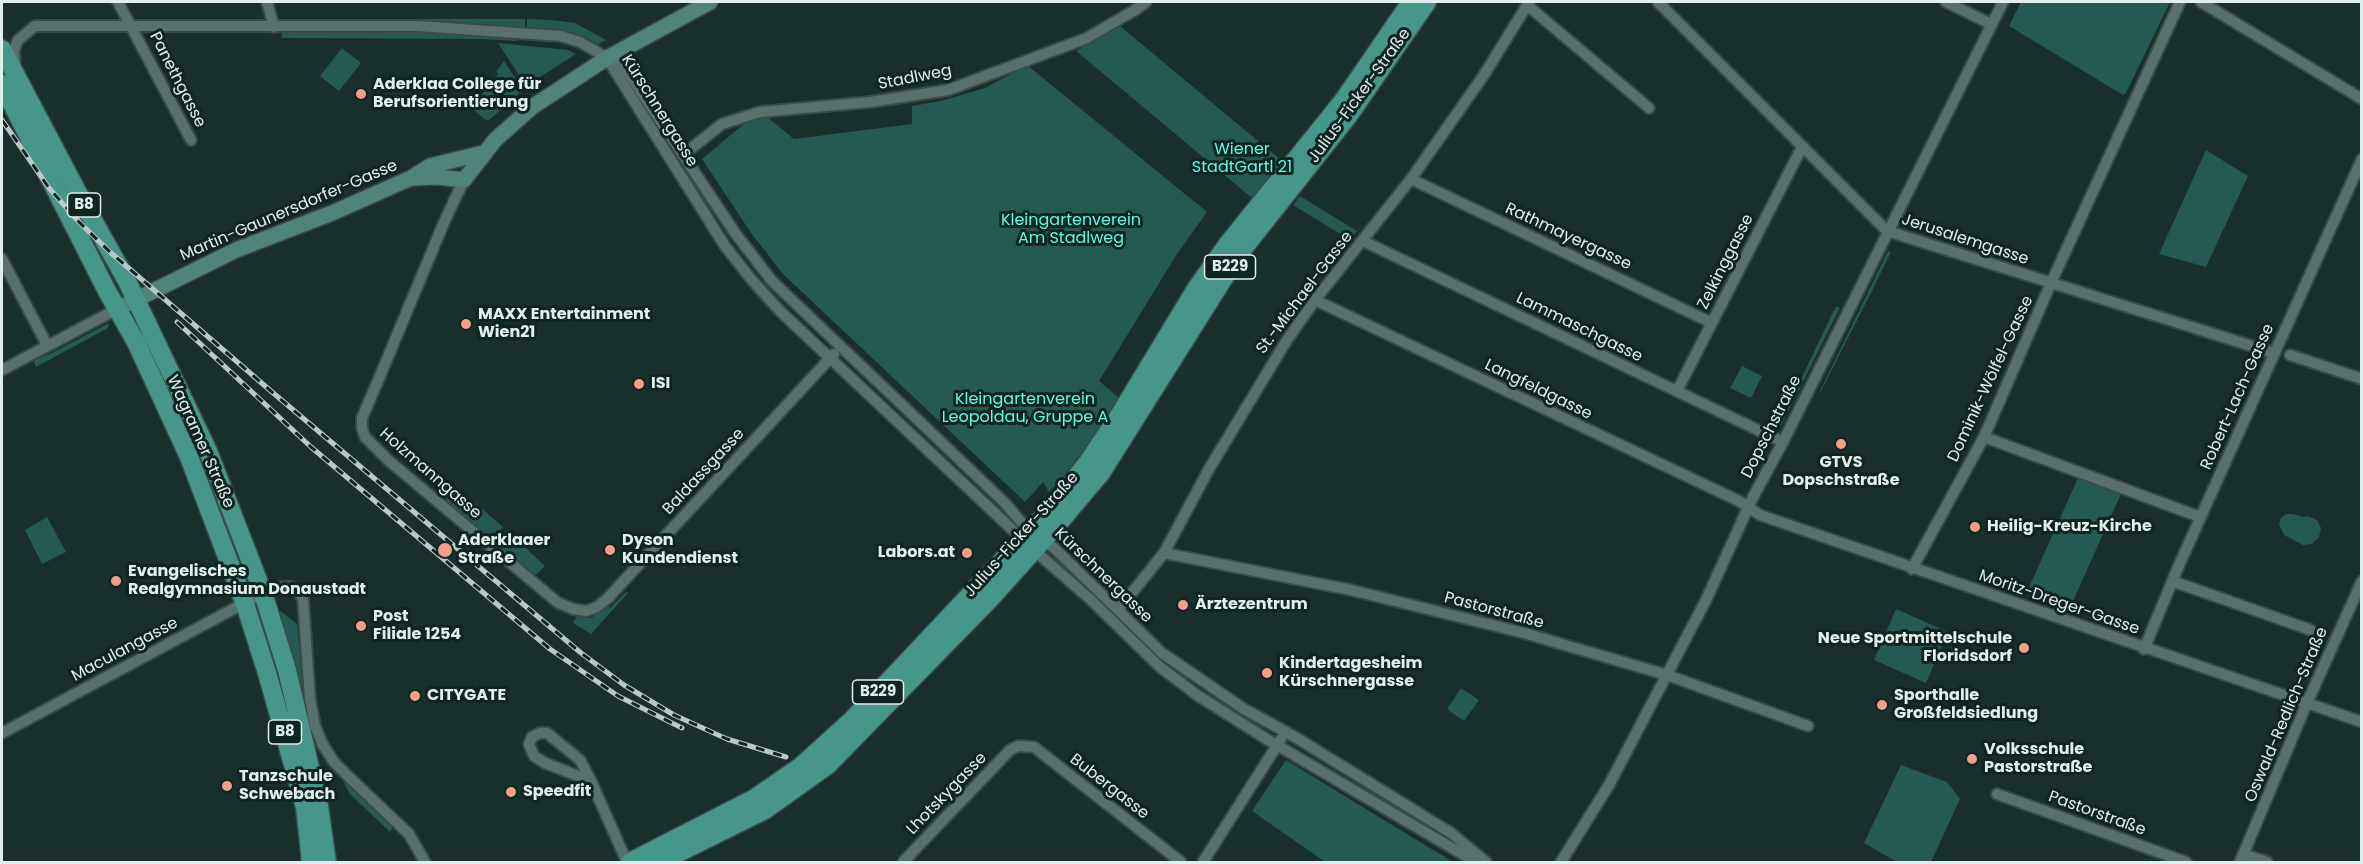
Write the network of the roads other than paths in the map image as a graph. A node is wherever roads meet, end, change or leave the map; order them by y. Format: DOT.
graph roads {
  1 [pos="118,2"];
  2 [pos="267,2"];
  3 [pos="710,2"];
  4 [pos="1146,2"];
  5 [pos="1411,2"];
  6 [pos="1427,2"];
  7 [pos="1658,2"];
  8 [pos="1946,2"];
  9 [pos="2003,2"];
  10 [pos="2180,2"];
  11 [pos="2201,2"];
  12 [pos="1528,3"];
  13 [pos="1991,24"];
  14 [pos="132,25"];
  15 [pos="274,27"];
  16 [pos="2,49"];
  17 [pos="607,58"];
  18 [pos="10,82"];
  19 [pos="2361,99"];
  20 [pos="1649,108"];
  21 [pos="191,140"];
  22 [pos="1802,147"];
  23 [pos="483,153"];
  24 [pos="684,154"];
  25 [pos="2361,159"];
  26 [pos="443,163"];
  27 [pos="411,178"];
  28 [pos="466,178"];
  29 [pos="1411,179"];
  30 [pos="1887,231"];
  31 [pos="1363,241"];
  32 [pos="2,259"];
  33 [pos="2051,283"];
  34 [pos="134,299"];
  35 [pos="1315,300"];
  36 [pos="117,309"];
  37 [pos="1712,323"];
  38 [pos="47,345"];
  39 [pos="840,347"];
  40 [pos="2274,353"];
  41 [pos="2290,355"];
  42 [pos="831,358"];
  43 [pos="2,370"];
  44 [pos="2361,379"];
  45 [pos="1677,391"];
  46 [pos="1984,436"];
  47 [pos="1783,442"];
  48 [pos="1749,508"];
  49 [pos="2200,517"];
  50 [pos="1032,539"];
  51 [pos="1164,554"];
  52 [pos="1912,569"];
  53 [pos="2361,580"];
  54 [pos="2172,581"];
  55 [pos="262,593"];
  56 [pos="245,604"];
  57 [pos="1118,610"];
  58 [pos="586,611"];
  59 [pos="2311,630"];
  60 [pos="2144,649"];
  61 [pos="1667,675"];
  62 [pos="2307,703"];
  63 [pos="2361,722"];
  64 [pos="1808,726"];
  65 [pos="1286,731"];
  66 [pos="2,733"];
  67 [pos="1277,745"];
  68 [pos="1014,747"];
  69 [pos="591,781"];
  70 [pos="1997,794"];
  71 [pos="2242,858"];
  72 [pos="311,862"];
  73 [pos="327,862"];
  74 [pos="425,862"];
  75 [pos="628,862"];
  76 [pos="660,862"];
  77 [pos="903,862"];
  78 [pos="1181,862"];
  79 [pos="1203,862"];
  80 [pos="1476,862"];
  81 [pos="1486,862"];
  82 [pos="1562,862"];
  83 [pos="2186,862"];
  84 [pos="2266,862"];
  1 -- 14 [label="street, Panethgasse"];
  2 -- 15 [label="street"];
  3 -- 17 [label="street"];
  4 -- 24 [label="street, Stadlweg"];
  5 -- 50 [label="main road, Julius-Ficker-Straße / B229"];
  6 -- 50 [label="main road, Julius-Ficker-Straße / B229"];
  7 -- 22 [label="street, Jerusalemgasse"];
  8 -- 13 [label="street"];
  9 -- 13 [label="street, Dopschstraße"];
  10 -- 33 [label="street, Dominik-Wölfel-Gasse"];
  11 -- 19 [label="street"];
  12 -- 20 [label="street"];
  12 -- 29 [label="street, St.-Michael-Gasse"];
  13 -- 30 [label="street, Dopschstraße"];
  14 -- 15 [label="street"];
  14 -- 18 [label="street"];
  14 -- 21 [label="street, Panethgasse"];
  15 -- 17 [label="street"];
  16 -- 18 [label="main road, Wagramer Straße / B8"];
  17 -- 23 [label="street"];
  17 -- 24 [label="street, Kürschnergasse"];
  17 -- 42 [label="street, Kürschnergasse"];
  18 -- 34 [label="main road, Wagramer Straße / B8"];
  18 -- 36 [label="main road, Wagramer Straße / B8"];
  22 -- 30 [label="street, Jerusalemgasse"];
  22 -- 37 [label="street, Zelkinggasse"];
  23 -- 26 [label="street, Martin-Gaunersdorfer-Gasse"];
  23 -- 28 [label="street"];
  24 -- 39 [label="street, Kürschnergasse"];
  25 -- 40 [label="street, Robert-Lach-Gasse"];
  26 -- 27 [label="street, Martin-Gaunersdorfer-Gasse"];
  26 -- 28 [label="street"];
  27 -- 28 [label="street, Martin-Gaunersdorfer-Gasse"];
  27 -- 34 [label="street, Martin-Gaunersdorfer-Gasse"];
  28 -- 58 [label="street, Holzmanngasse"];
  29 -- 31 [label="street, St.-Michael-Gasse"];
  29 -- 37 [label="street, Rathmayergasse"];
  30 -- 33 [label="street, Jerusalemgasse"];
  30 -- 47 [label="street, Dopschstraße"];
  31 -- 35 [label="street, St.-Michael-Gasse"];
  31 -- 45 [label="street, Lammaschgasse"];
  32 -- 38 [label="street"];
  33 -- 40 [label="street, Jerusalemgasse"];
  33 -- 46 [label="street, Dominik-Wölfel-Gasse"];
  34 -- 36 [label="street, Martin-Gaunersdorfer-Gasse"];
  34 -- 55 [label="main road, Wagramer Straße / B8"];
  35 -- 48 [label="street, Langfeldgasse"];
  35 -- 51 [label="street, St.-Michael-Gasse"];
  36 -- 38 [label="street"];
  36 -- 56 [label="main road, Wagramer Straße / B8"];
  37 -- 45 [label="street, Zelkinggasse"];
  38 -- 43 [label="street"];
  39 -- 42 [label="street, Baldassgasse"];
  39 -- 50 [label="street, Kürschnergasse"];
  40 -- 49 [label="street, Robert-Lach-Gasse"];
  41 -- 44 [label="street"];
  42 -- 50 [label="street, Kürschnergasse"];
  42 -- 58 [label="street, Baldassgasse"];
  45 -- 47 [label="street, Lammaschgasse"];
  46 -- 49 [label="street"];
  46 -- 52 [label="street, Dominik-Wölfel-Gasse"];
  47 -- 48 [label="street, Dopschstraße"];
  48 -- 52 [label="street, Moritz-Dreger-Gasse"];
  48 -- 61 [label="street, Dopschstraße"];
  49 -- 54 [label="street, Robert-Lach-Gasse"];
  50 -- 57 [label="street, Kürschnergasse"];
  50 -- 67 [label="street, Kürschnergasse"];
  50 -- 75 [label="main road, Julius-Ficker-Straße / B229"];
  50 -- 76 [label="main road, Julius-Ficker-Straße / B229"];
  51 -- 57 [label="street, St.-Michael-Gasse"];
  51 -- 61 [label="street, Pastorstraße"];
  52 -- 60 [label="street, Moritz-Dreger-Gasse"];
  53 -- 62 [label="street, Oswald-Redlich-Straße"];
  54 -- 59 [label="street"];
  54 -- 60 [label="street, Robert-Lach-Gasse"];
  55 -- 56 [label="street, Maculangasse"];
  55 -- 73 [label="main road, Wagramer Straße / B8"];
  55 -- 74 [label="street"];
  56 -- 66 [label="street, Maculangasse"];
  56 -- 72 [label="main road, Wagramer Straße / B8"];
  57 -- 65 [label="street, Kürschnergasse"];
  60 -- 62 [label="street, Moritz-Dreger-Gasse"];
  61 -- 64 [label="street, Pastorstraße"];
  61 -- 82 [label="street, Dopschstraße"];
  62 -- 63 [label="street, Moritz-Dreger-Gasse"];
  62 -- 71 [label="street, Oswald-Redlich-Straße"];
  65 -- 67 [label="street"];
  65 -- 81 [label="street, Kürschnergasse"];
  67 -- 79 [label="street"];
  67 -- 80 [label="street, Kürschnergasse"];
  68 -- 77 [label="street, Lhotskygasse"];
  68 -- 78 [label="street, Bubergasse"];
  69 -- 69 [label="street"];
  69 -- 75 [label="street"];
  70 -- 83 [label="street, Pastorstraße"];
  71 -- 84 [label="street"];
}
